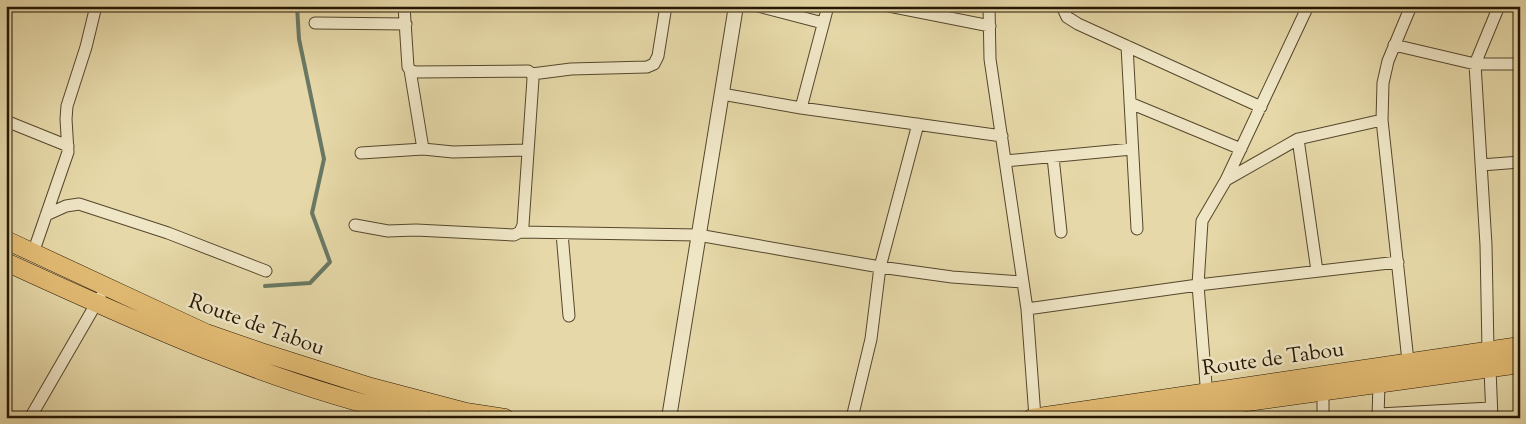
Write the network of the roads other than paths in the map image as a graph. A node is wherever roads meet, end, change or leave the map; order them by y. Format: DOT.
graph roads {
  1 [pos="96,6"];
  2 [pos="404,6"];
  3 [pos="666,6"];
  4 [pos="736,6"];
  5 [pos="758,6"];
  6 [pos="828,6"];
  7 [pos="889,6"];
  8 [pos="989,6"];
  9 [pos="1062,6"];
  10 [pos="1308,6"];
  11 [pos="1411,6"];
  12 [pos="1499,6"];
  13 [pos="314,23"];
  14 [pos="823,23"];
  15 [pos="406,24"];
  16 [pos="990,26"];
  17 [pos="1394,45"];
  18 [pos="1126,46"];
  19 [pos="1475,64"];
  20 [pos="1520,64"];
  21 [pos="410,70"];
  22 [pos="532,74"];
  23 [pos="722,94"];
  24 [pos="1130,103"];
  25 [pos="1261,107"];
  26 [pos="801,108"];
  27 [pos="1382,120"];
  28 [pos="6,121"];
  29 [pos="918,124"];
  30 [pos="1002,136"];
  31 [pos="1298,139"];
  32 [pos="68,146"];
  33 [pos="423,149"];
  34 [pos="1132,149"];
  35 [pos="1241,149"];
  36 [pos="528,150"];
  37 [pos="361,154"];
  38 [pos="1053,157"];
  39 [pos="1005,161"];
  40 [pos="1520,162"];
  41 [pos="1481,165"];
  42 [pos="1226,180"];
  43 [pos="46,215"];
  44 [pos="355,225"];
  45 [pos="1137,229"];
  46 [pos="520,232"];
  47 [pos="1061,232"];
  48 [pos="562,233"];
  49 [pos="698,235"];
  50 [pos="6,240"];
  51 [pos="33,253"];
  52 [pos="6,262"];
  53 [pos="1398,262"];
  54 [pos="880,267"];
  55 [pos="1317,271"];
  56 [pos="266,272"];
  57 [pos="1023,282"];
  58 [pos="1198,285"];
  59 [pos="102,294"];
  60 [pos="1027,309"];
  61 [pos="569,316"];
  62 [pos="1520,346"];
  63 [pos="1488,350"];
  64 [pos="1408,361"];
  65 [pos="1520,364"];
  66 [pos="1490,369"];
  67 [pos="1379,383"];
  68 [pos="1323,391"];
  69 [pos="1207,399"];
  70 [pos="1491,413"];
  71 [pos="384,414"];
  72 [pos="1378,416"];
  73 [pos="30,418"];
  74 [pos="422,418"];
  75 [pos="505,418"];
  76 [pos="669,418"];
  77 [pos="852,418"];
  78 [pos="1034,418"];
  79 [pos="1132,418"];
  80 [pos="1323,418"];
  1 -- 32 [label="street"];
  2 -- 15 [label="street"];
  3 -- 22 [label="street"];
  4 -- 23 [label="street"];
  5 -- 14 [label="street"];
  6 -- 14 [label="street"];
  7 -- 16 [label="street"];
  8 -- 16 [label="street"];
  9 -- 18 [label="street"];
  10 -- 25 [label="street"];
  11 -- 17 [label="street"];
  12 -- 19 [label="street"];
  13 -- 15 [label="street"];
  14 -- 26 [label="street"];
  15 -- 21 [label="street"];
  16 -- 30 [label="street"];
  17 -- 19 [label="street"];
  17 -- 27 [label="street"];
  18 -- 24 [label="street"];
  18 -- 25 [label="street"];
  19 -- 20 [label="street"];
  19 -- 41 [label="street"];
  21 -- 22 [label="street"];
  21 -- 33 [label="street"];
  22 -- 36 [label="street"];
  23 -- 26 [label="street"];
  23 -- 49 [label="street"];
  24 -- 34 [label="street"];
  24 -- 35 [label="street"];
  25 -- 35 [label="street"];
  26 -- 29 [label="street"];
  27 -- 31 [label="street"];
  27 -- 53 [label="street"];
  28 -- 32 [label="street"];
  29 -- 30 [label="street"];
  29 -- 54 [label="street"];
  30 -- 39 [label="street"];
  31 -- 42 [label="street"];
  31 -- 55 [label="street"];
  32 -- 43 [label="street"];
  33 -- 36 [label="street"];
  33 -- 37 [label="street"];
  34 -- 38 [label="street"];
  34 -- 45 [label="street"];
  35 -- 42 [label="street"];
  36 -- 46 [label="street"];
  38 -- 39 [label="street"];
  38 -- 47 [label="street"];
  39 -- 57 [label="street"];
  40 -- 41 [label="street"];
  41 -- 63 [label="street"];
  42 -- 58 [label="street"];
  43 -- 51 [label="street"];
  43 -- 56 [label="street"];
  44 -- 46 [label="street"];
  46 -- 48 [label="street"];
  48 -- 49 [label="street"];
  48 -- 61 [label="street"];
  49 -- 54 [label="street"];
  49 -- 76 [label="street"];
  50 -- 51 [label="main road, Route de Tabou"];
  51 -- 59 [label="main road, Route de Tabou"];
  52 -- 59 [label="main road, Route de Tabou"];
  53 -- 55 [label="street"];
  53 -- 64 [label="street"];
  54 -- 57 [label="street"];
  54 -- 77 [label="street"];
  55 -- 58 [label="street"];
  57 -- 60 [label="street"];
  58 -- 60 [label="street"];
  58 -- 69 [label="street"];
  59 -- 71 [label="main road, Route de Tabou"];
  59 -- 73 [label="street"];
  59 -- 75 [label="main road, Route de Tabou"];
  60 -- 78 [label="street"];
  62 -- 63 [label="main road, Route de Tabou"];
  63 -- 64 [label="main road, Route de Tabou"];
  64 -- 69 [label="main road, Route de Tabou"];
  65 -- 66 [label="main road, Route de Tabou"];
  66 -- 67 [label="main road, Route de Tabou"];
  66 -- 70 [label="street"];
  67 -- 68 [label="main road, Route de Tabou"];
  67 -- 72 [label="street"];
  68 -- 69 [label="main road, Route de Tabou"];
  68 -- 80 [label="street"];
  69 -- 78 [label="main road, Route de Tabou"];
  69 -- 79 [label="main road, Route de Tabou"];
  70 -- 72 [label="street"];
  71 -- 74 [label="main road, Route de Tabou"];
}
